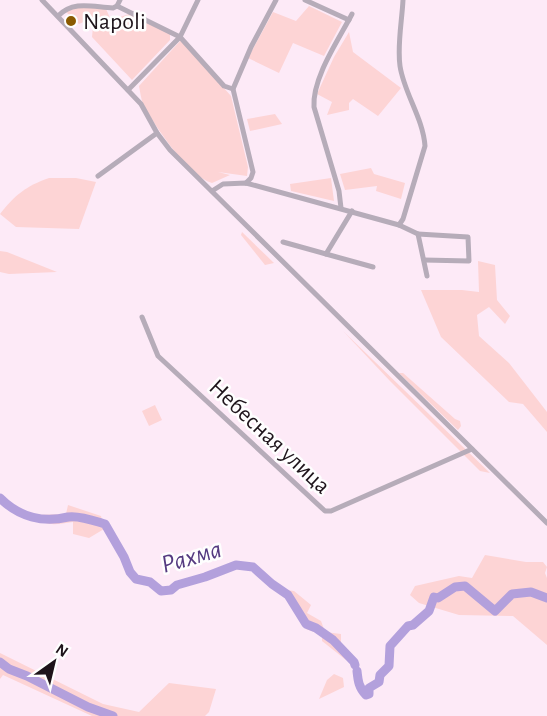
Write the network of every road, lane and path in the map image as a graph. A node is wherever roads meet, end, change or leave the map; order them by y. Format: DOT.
graph roads {
  1 [pos="42,0"];
  2 [pos="198,0"];
  3 [pos="276,0"];
  4 [pos="305,0"];
  5 [pos="403,0"];
  6 [pos="119,3"];
  7 [pos="58,16"];
  8 [pos="180,37"];
  9 [pos="233,89"];
  10 [pos="128,90"];
  11 [pos="157,133"];
  12 [pos="98,176"];
  13 [pos="246,183"];
  14 [pos="212,191"];
  15 [pos="340,208"];
  16 [pos="352,211"];
  17 [pos="399,225"];
  18 [pos="418,234"];
  19 [pos="283,242"];
  20 [pos="326,254"];
  21 [pos="424,260"];
  22 [pos="373,267"];
  23 [pos="427,276"];
  24 [pos="142,317"];
  25 [pos="472,449"];
  26 [pos="547,522"];
  1 -- 7 [label="street"];
  2 -- 8 [label="street"];
  3 -- 9 [label="street"];
  4 -- 15 [label="street"];
  5 -- 17 [label="street"];
  6 -- 7 [label="street"];
  6 -- 8 [label="street"];
  7 -- 10 [label="street"];
  8 -- 9 [label="street"];
  8 -- 10 [label="street"];
  9 -- 13 [label="street"];
  10 -- 11 [label="street"];
  11 -- 12 [label="street"];
  11 -- 14 [label="street"];
  13 -- 14 [label="street"];
  13 -- 15 [label="street"];
  14 -- 25 [label="street"];
  15 -- 16 [label="street"];
  16 -- 17 [label="street"];
  16 -- 20 [label="street"];
  17 -- 18 [label="street"];
  18 -- 21 [label="street"];
  18 -- 21 [label="street"];
  19 -- 20 [label="street"];
  20 -- 22 [label="street"];
  21 -- 23 [label="street"];
  24 -- 25 [label="street, Небесная улица"];
  25 -- 26 [label="street"];
}
